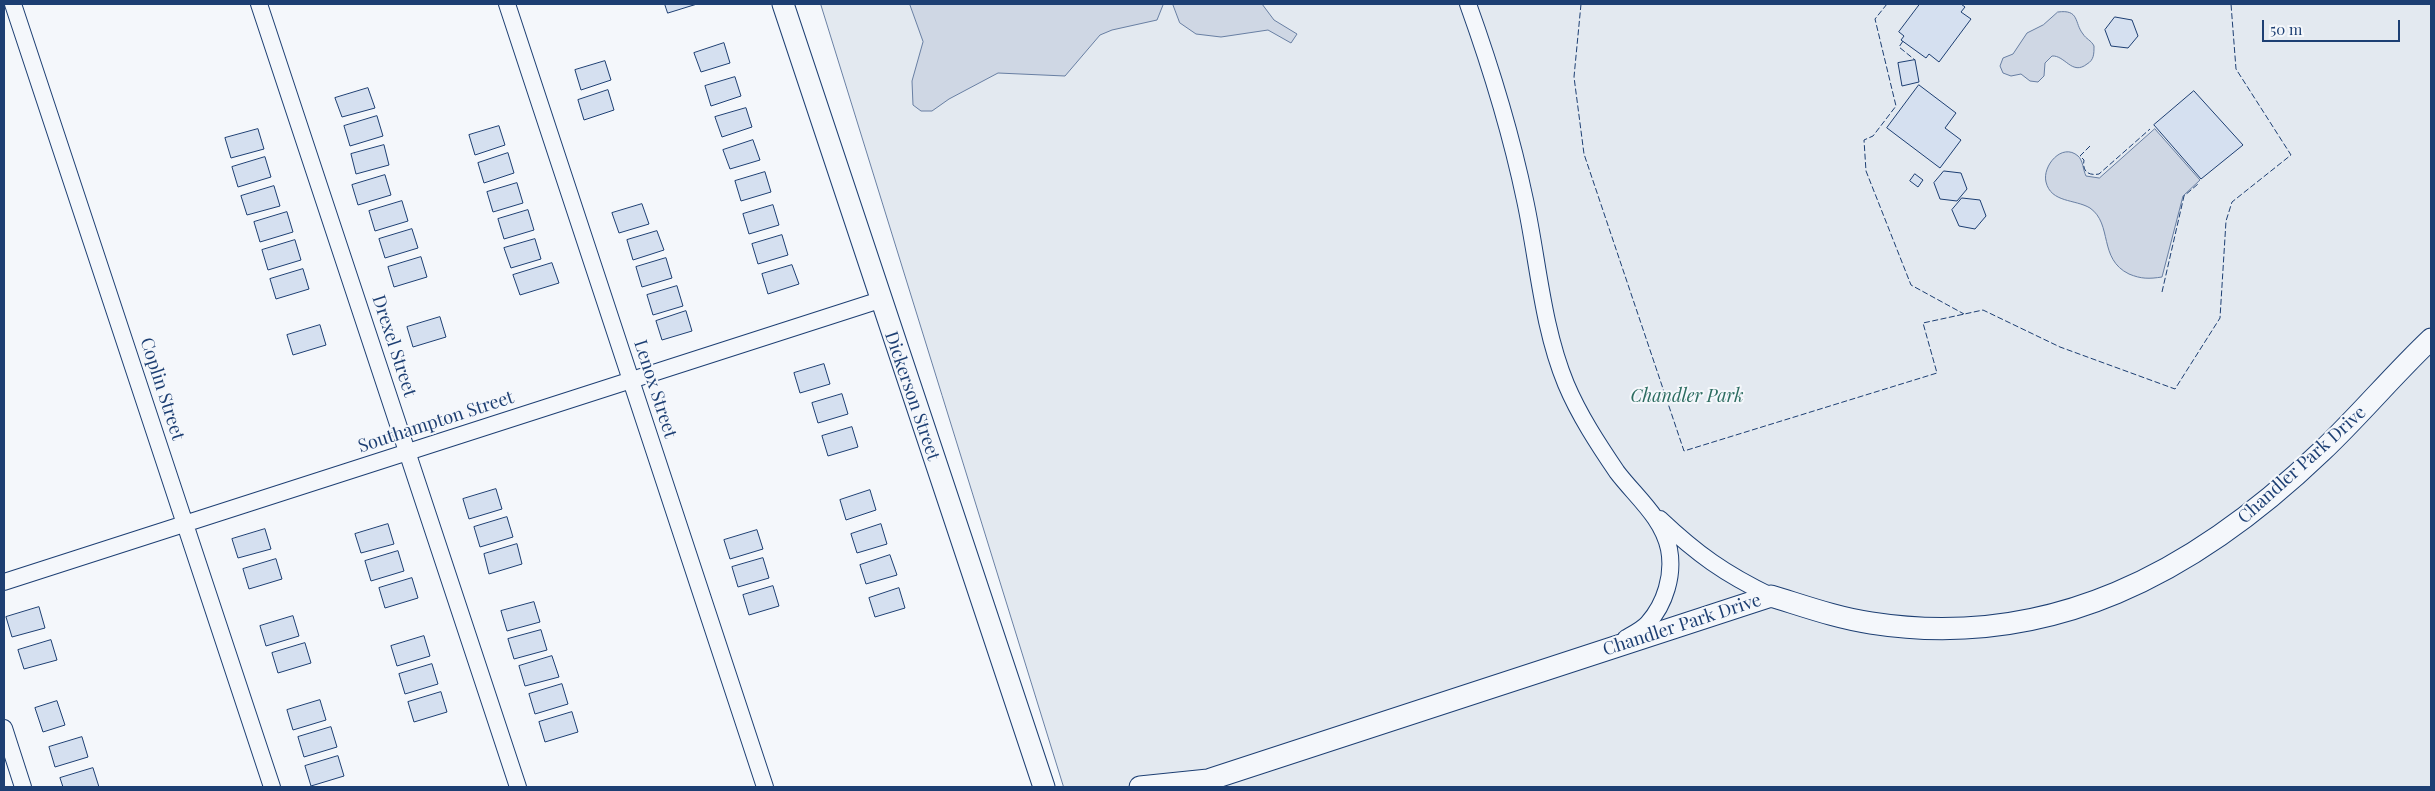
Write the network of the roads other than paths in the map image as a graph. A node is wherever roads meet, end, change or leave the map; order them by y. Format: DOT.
graph roads {
  1 [pos="13,4"];
  2 [pos="259,4"];
  3 [pos="507,4"];
  4 [pos="783,4"];
  5 [pos="1468,4"];
  6 [pos="880,300"];
  7 [pos="2431,339"];
  8 [pos="631,380"];
  9 [pos="408,452"];
  10 [pos="1651,511"];
  11 [pos="186,523"];
  12 [pos="4,582"];
  13 [pos="1771,596"];
  14 [pos="1610,648"];
  15 [pos="4,728"];
  16 [pos="1202,783"];
  17 [pos="23,787"];
  18 [pos="272,787"];
  19 [pos="518,787"];
  20 [pos="765,787"];
  21 [pos="1044,787"];
  22 [pos="1140,787"];
  1 -- 11 [label="street, Coplin Street"];
  2 -- 9 [label="street, Drexel Street"];
  3 -- 8 [label="street, Lenox Street"];
  4 -- 6 [label="street, Dickerson Street"];
  5 -- 10 [label="street"];
  6 -- 8 [label="street, Southampton Street"];
  6 -- 21 [label="street, Dickerson Street"];
  7 -- 13 [label="street, Chandler Park Drive"];
  8 -- 9 [label="street, Southampton Street"];
  8 -- 20 [label="street, Lenox Street"];
  9 -- 11 [label="street, Southampton Street"];
  9 -- 19 [label="street, Drexel Street"];
  10 -- 13 [label="street"];
  10 -- 14 [label="street"];
  11 -- 12 [label="street, Southampton Street"];
  11 -- 18 [label="street, Coplin Street"];
  13 -- 14 [label="street, Chandler Park Drive"];
  14 -- 16 [label="street, Chandler Park Drive"];
  15 -- 17 [label="street"];
  16 -- 22 [label="street, Chandler Park Drive"];
}
